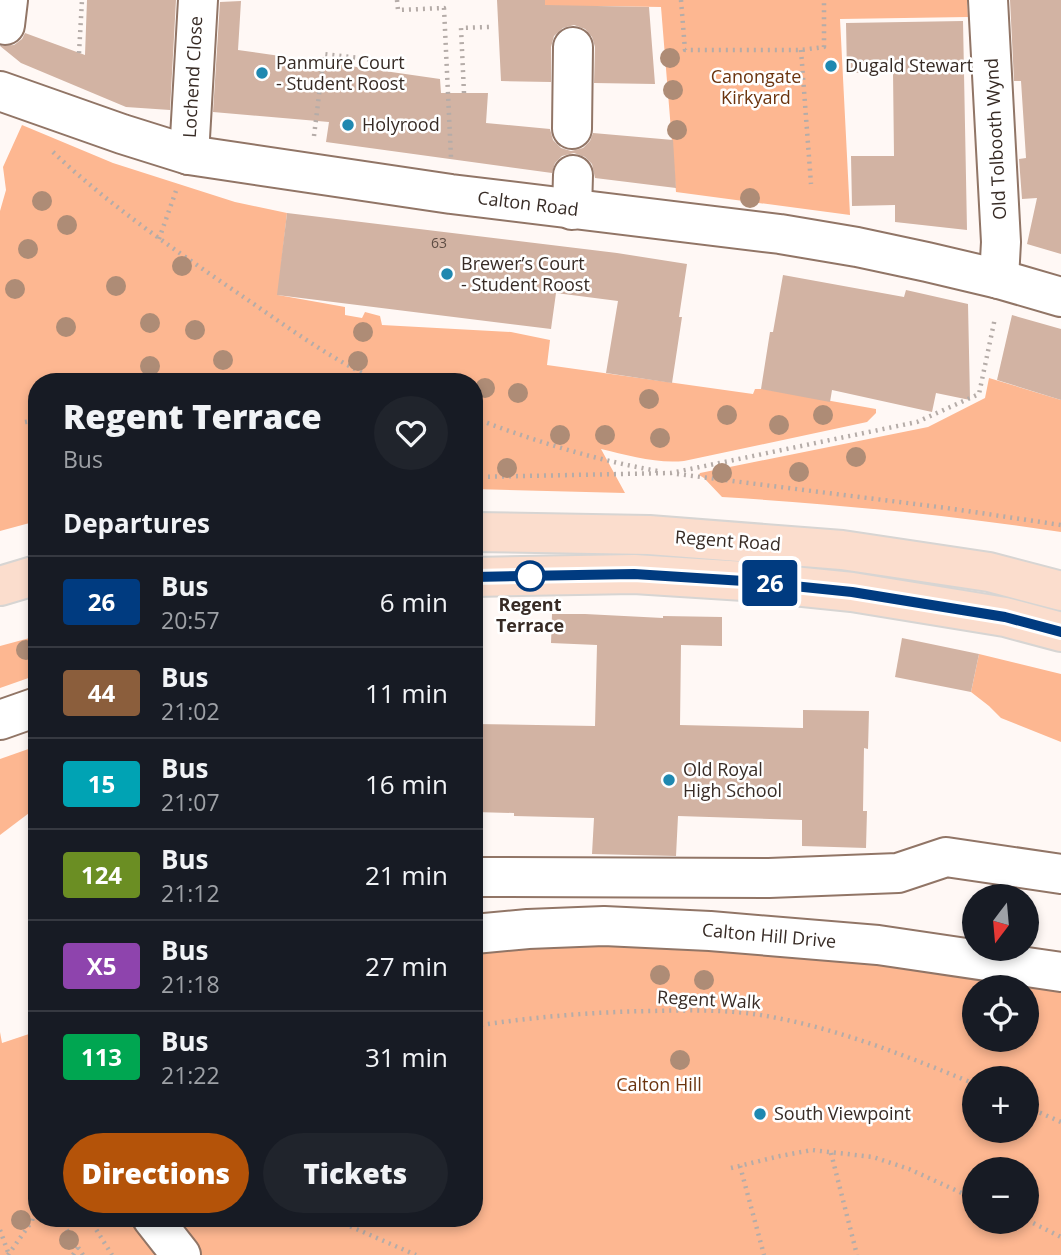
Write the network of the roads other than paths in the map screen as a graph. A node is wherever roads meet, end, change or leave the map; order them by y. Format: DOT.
graph roads {
  1 [pos="198,0"];
  2 [pos="988,0"];
  3 [pos="573,47"];
  4 [pos="0,91"];
  5 [pos="572,129"];
  6 [pos="189,155"];
  7 [pos="998,294"];
  8 [pos="1061,297"];
  9 [pos="483,532"];
  10 [pos="483,577"];
  11 [pos="28,578"];
  12 [pos="0,586"];
  13 [pos="1061,590"];
  14 [pos="1061,632"];
  15 [pos="28,710"];
  16 [pos="0,720"];
  17 [pos="1061,874"];
  18 [pos="483,877"];
  19 [pos="483,933"];
  20 [pos="1061,972"];
  21 [pos="159,1227"];
  22 [pos="181,1255"];
  1 -- 6 [label="street, Lochend Close"];
  2 -- 7 [label="street, Old Tolbooth Wynd"];
  3 -- 5 [label="street"];
  4 -- 6 [label="street, Calton Road"];
  6 -- 7 [label="street, Calton Road"];
  7 -- 8 [label="street, Calton Road"];
  9 -- 13 [label="main road, Regent Road"];
  10 -- 14 [label="main road"];
  11 -- 12 [label="main road"];
  15 -- 16 [label="street"];
  17 -- 18 [label="street"];
  19 -- 20 [label="street, Calton Hill Drive"];
  21 -- 22 [label="street"];
}
